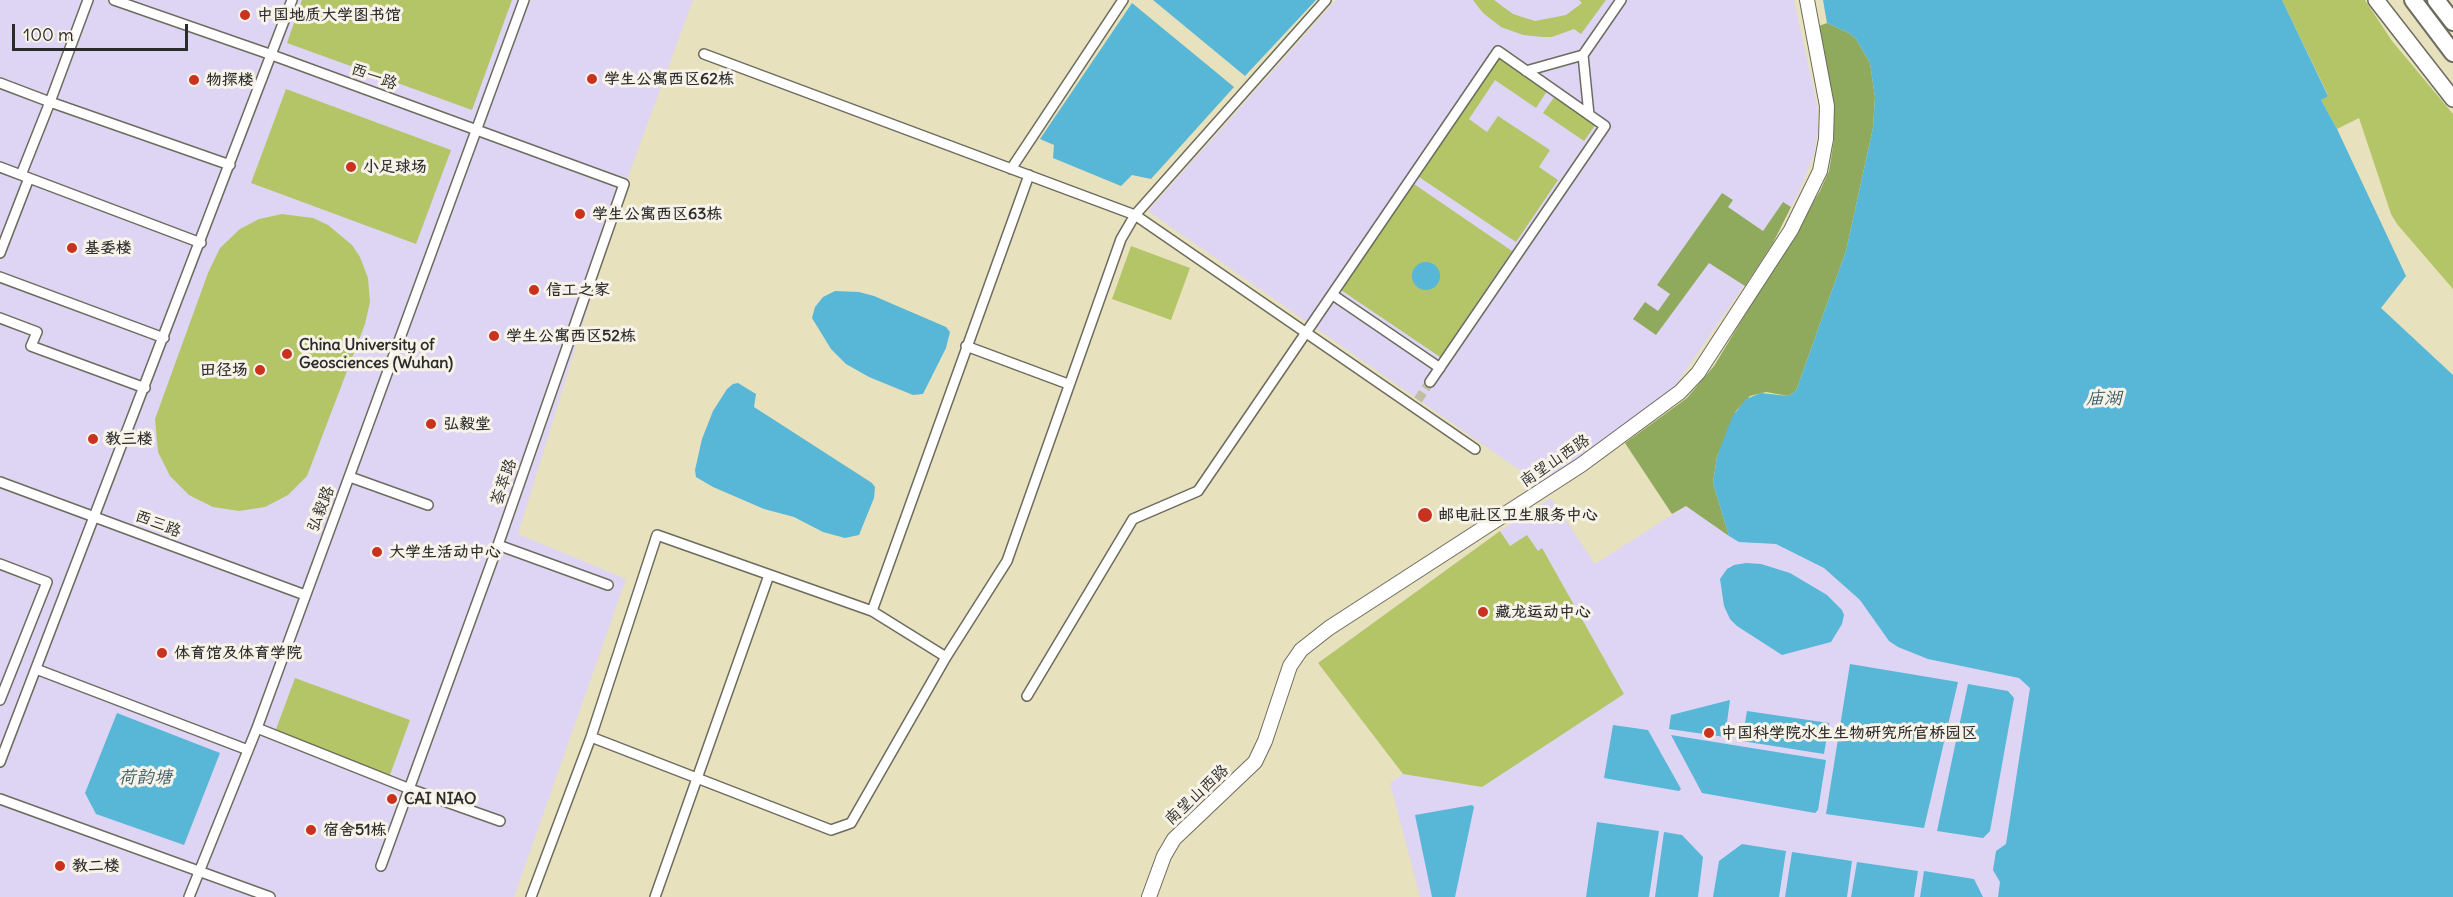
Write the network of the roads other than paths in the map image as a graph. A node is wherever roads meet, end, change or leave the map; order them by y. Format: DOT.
graph roads {
  1 [pos="88,0"];
  2 [pos="114,0"];
  3 [pos="292,0"];
  4 [pos="524,0"];
  5 [pos="1123,0"];
  6 [pos="1326,0"];
  7 [pos="1621,0"];
  8 [pos="1807,0"];
  9 [pos="2376,0"];
  10 [pos="2413,0"];
  11 [pos="2436,0"];
  12 [pos="2453,22"];
  13 [pos="2453,53"];
  14 [pos="704,54"];
  15 [pos="272,55"];
  16 [pos="1583,55"];
  17 [pos="1526,71"];
  18 [pos="0,83"];
  19 [pos="2453,99"];
  20 [pos="50,102"];
  21 [pos="1589,114"];
  22 [pos="476,130"];
  23 [pos="231,165"];
  24 [pos="0,167"];
  25 [pos="1011,169"];
  26 [pos="25,176"];
  27 [pos="1029,176"];
  28 [pos="624,184"];
  29 [pos="1135,215"];
  30 [pos="201,243"];
  31 [pos="0,253"];
  32 [pos="0,277"];
  33 [pos="1333,295"];
  34 [pos="0,318"];
  35 [pos="1307,333"];
  36 [pos="164,338"];
  37 [pos="966,346"];
  38 [pos="1440,368"];
  39 [pos="1430,382"];
  40 [pos="1068,384"];
  41 [pos="145,388"];
  42 [pos="1475,449"];
  43 [pos="350,477"];
  44 [pos="0,482"];
  45 [pos="428,504"];
  46 [pos="95,517"];
  47 [pos="498,545"];
  48 [pos="0,564"];
  49 [pos="769,575"];
  50 [pos="608,585"];
  51 [pos="305,595"];
  52 [pos="872,611"];
  53 [pos="946,657"];
  54 [pos="36,669"];
  55 [pos="1027,696"];
  56 [pos="0,700"];
  57 [pos="256,728"];
  58 [pos="591,737"];
  59 [pos="248,750"];
  60 [pos="0,762"];
  61 [pos="697,779"];
  62 [pos="410,789"];
  63 [pos="0,799"];
  64 [pos="500,821"];
  65 [pos="381,866"];
  66 [pos="199,873"];
  67 [pos="189,897"];
  68 [pos="270,897"];
  69 [pos="531,897"];
  70 [pos="655,897"];
  71 [pos="1149,897"];
  1 -- 20 [label="street"];
  2 -- 15 [label="street, 西一路"];
  3 -- 15 [label="street"];
  4 -- 22 [label="street, 弘毅路"];
  5 -- 25 [label="street"];
  6 -- 29 [label="street"];
  7 -- 16 [label="street"];
  8 -- 71 [label="street, 南望山西路"];
  9 -- 19 [label="main road"];
  10 -- 13 [label="highway"];
  11 -- 12 [label="highway"];
  14 -- 25 [label="street"];
  15 -- 22 [label="street, 西一路"];
  15 -- 23 [label="street"];
  16 -- 17 [label="street"];
  16 -- 21 [label="street"];
  17 -- 21 [label="street"];
  17 -- 33 [label="street"];
  18 -- 20 [label="street"];
  20 -- 23 [label="street"];
  20 -- 26 [label="street"];
  21 -- 38 [label="street"];
  22 -- 28 [label="street, 西一路"];
  22 -- 43 [label="street, 弘毅路"];
  23 -- 30 [label="street"];
  24 -- 26 [label="street"];
  25 -- 27 [label="street"];
  26 -- 30 [label="street"];
  26 -- 31 [label="street"];
  27 -- 29 [label="street"];
  27 -- 37 [label="street"];
  28 -- 47 [label="street, 荟萃路"];
  29 -- 35 [label="street"];
  29 -- 40 [label="street"];
  30 -- 36 [label="street"];
  32 -- 36 [label="street"];
  33 -- 35 [label="street"];
  33 -- 38 [label="street"];
  34 -- 41 [label="street"];
  35 -- 42 [label="street"];
  35 -- 55 [label="street"];
  36 -- 41 [label="street"];
  37 -- 40 [label="street"];
  37 -- 52 [label="street"];
  38 -- 39 [label="street"];
  40 -- 53 [label="street"];
  41 -- 46 [label="street"];
  43 -- 45 [label="street"];
  43 -- 51 [label="street, 弘毅路"];
  44 -- 46 [label="street, 西三路"];
  46 -- 51 [label="street, 西三路"];
  46 -- 54 [label="street"];
  47 -- 50 [label="street"];
  47 -- 62 [label="street, 荟萃路"];
  48 -- 56 [label="street"];
  49 -- 52 [label="street"];
  49 -- 58 [label="street"];
  49 -- 61 [label="street"];
  51 -- 57 [label="street, 弘毅路"];
  52 -- 53 [label="street"];
  53 -- 61 [label="street"];
  54 -- 59 [label="street"];
  54 -- 60 [label="street"];
  57 -- 59 [label="street, 弘毅路"];
  57 -- 62 [label="street"];
  58 -- 61 [label="street"];
  58 -- 69 [label="street"];
  59 -- 66 [label="street, 弘毅路"];
  61 -- 70 [label="street"];
  62 -- 64 [label="street"];
  62 -- 65 [label="street, 荟萃路"];
  63 -- 66 [label="street"];
  66 -- 67 [label="street, 弘毅路"];
  66 -- 68 [label="street"];
}
